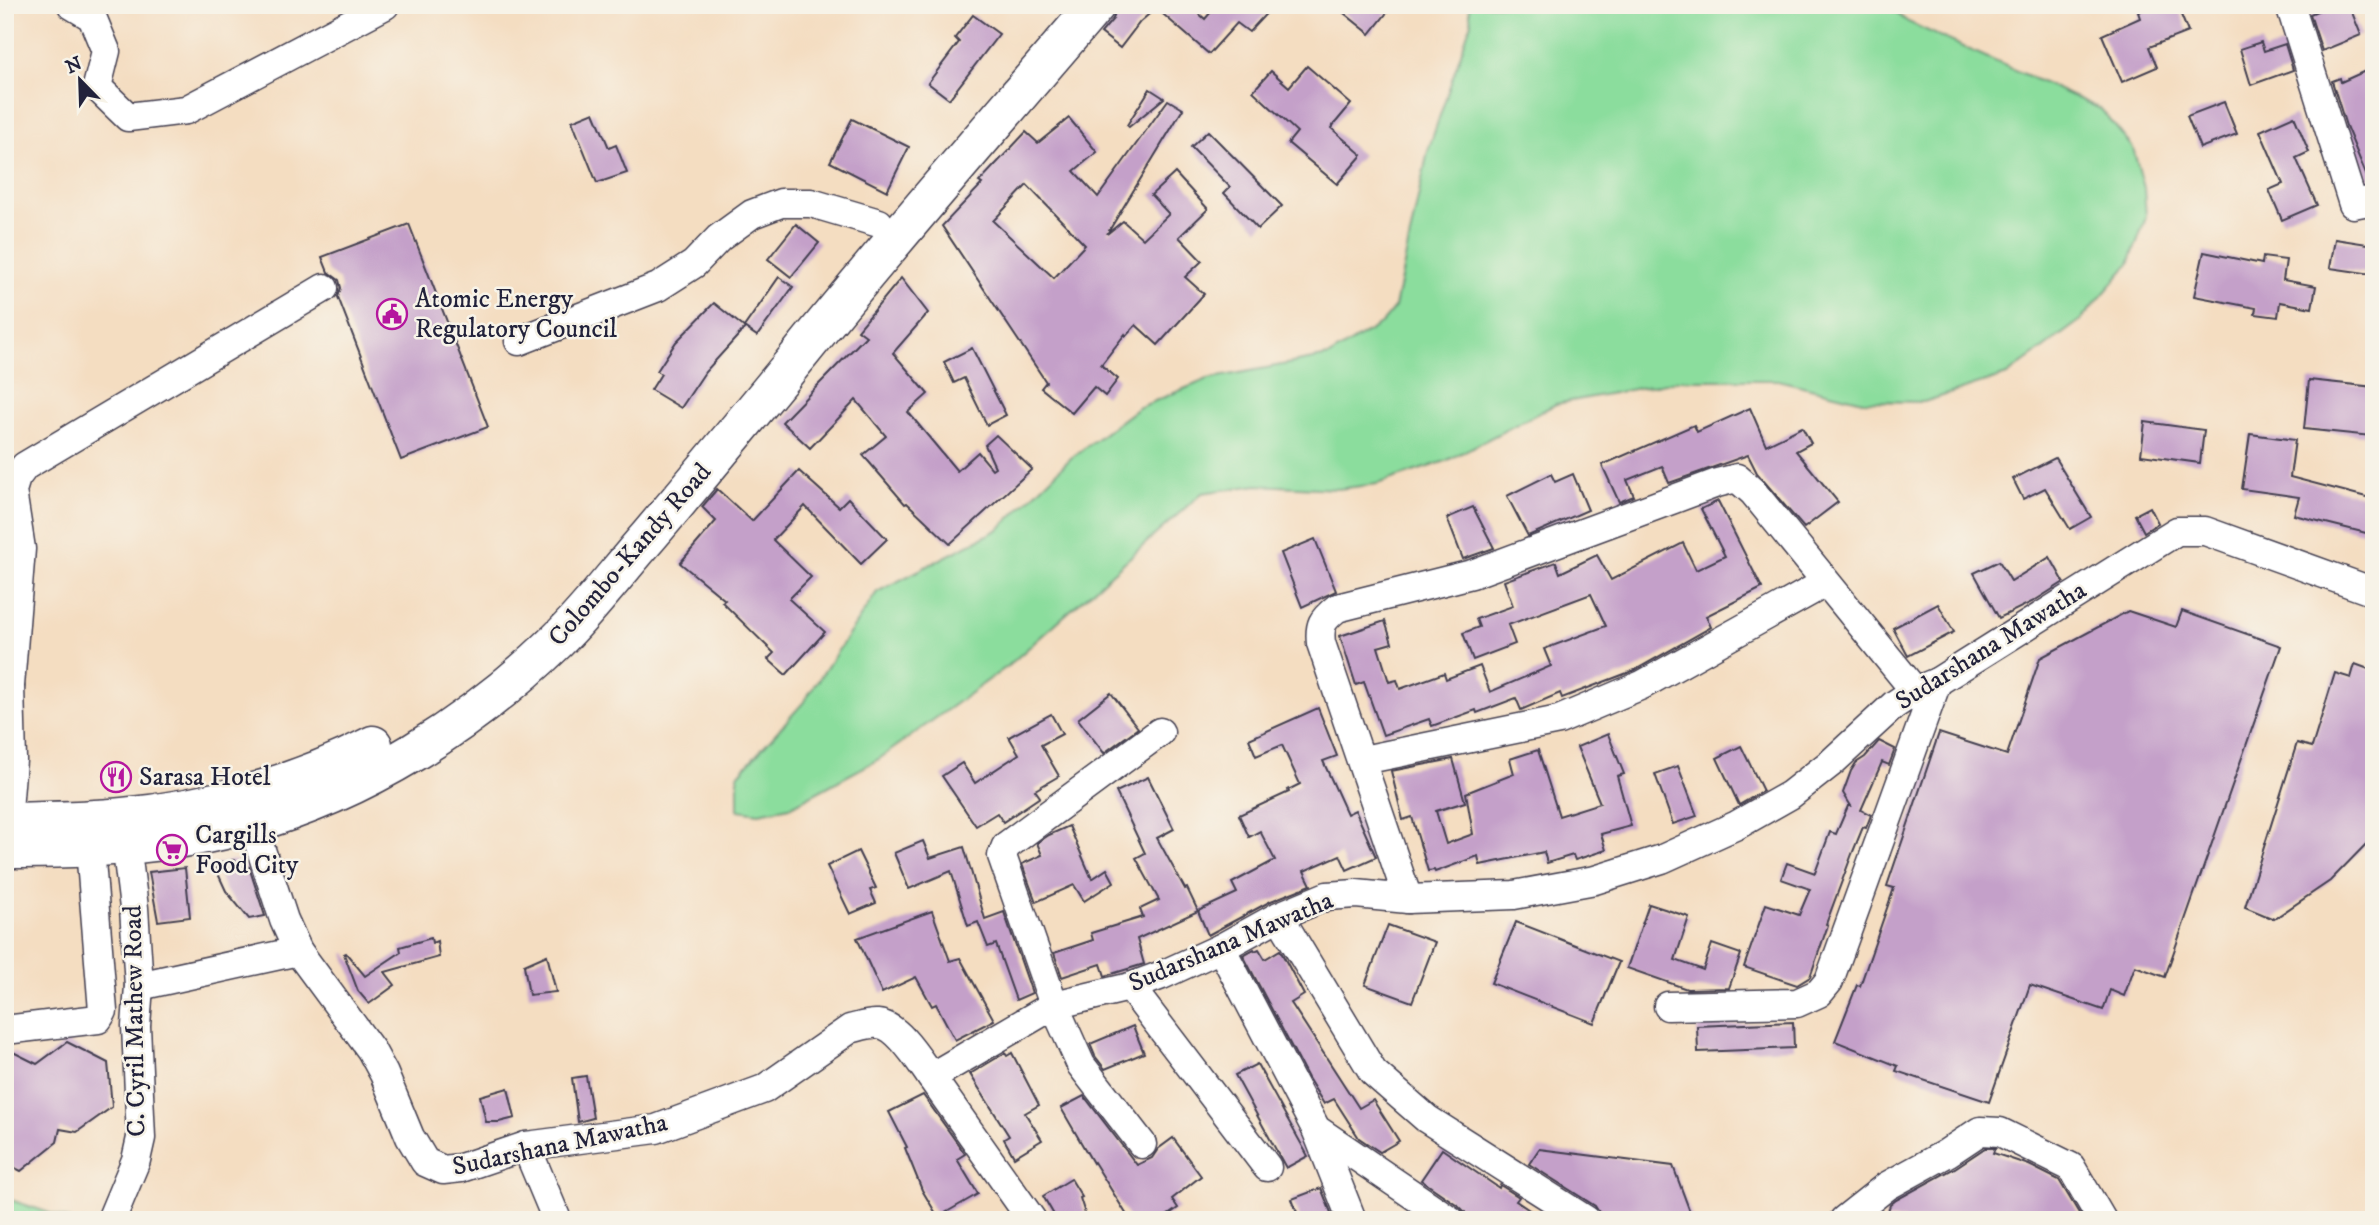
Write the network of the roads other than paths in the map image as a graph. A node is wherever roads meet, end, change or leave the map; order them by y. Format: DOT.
graph roads {
  1 [pos="72,5"];
  2 [pos="384,5"];
  3 [pos="1066,5"];
  4 [pos="1096,5"];
  5 [pos="2290,5"];
  6 [pos="2374,201"];
  7 [pos="878,223"];
  8 [pos="324,288"];
  9 [pos="519,341"];
  10 [pos="1825,583"];
  11 [pos="2374,592"];
  12 [pos="8,685"];
  13 [pos="1926,686"];
  14 [pos="1160,732"];
  15 [pos="1363,761"];
  16 [pos="248,809"];
  17 [pos="6,835"];
  18 [pos="113,837"];
  19 [pos="1408,899"];
  20 [pos="1279,916"];
  21 [pos="1221,948"];
  22 [pos="298,951"];
  23 [pos="139,986"];
  24 [pos="1130,987"];
  25 [pos="1054,1005"];
  26 [pos="1668,1006"];
  27 [pos="5,1030"];
  28 [pos="930,1077"];
  29 [pos="1316,1129"];
  30 [pos="1142,1144"];
  31 [pos="526,1146"];
  32 [pos="1267,1167"];
  33 [pos="111,1220"];
  34 [pos="557,1220"];
  35 [pos="1032,1220"];
  36 [pos="1352,1220"];
  37 [pos="1450,1220"];
  38 [pos="1586,1220"];
  39 [pos="1844,1220"];
  40 [pos="2102,1220"];
  1 -- 2 [label="street"];
  3 -- 7 [label="highway, Colombo-Kandy Road"];
  4 -- 16 [label="highway, Colombo-Kandy Road"];
  5 -- 6 [label="street"];
  7 -- 9 [label="street"];
  7 -- 16 [label="highway, Colombo-Kandy Road"];
  8 -- 12 [label="street"];
  10 -- 13 [label="street"];
  10 -- 15 [label="street"];
  10 -- 15 [label="street"];
  11 -- 13 [label="street, Sudarshana Mawatha"];
  12 -- 17 [label="street"];
  13 -- 19 [label="street, Sudarshana Mawatha"];
  13 -- 26 [label="street"];
  14 -- 25 [label="street"];
  15 -- 19 [label="street"];
  16 -- 18 [label="highway, Colombo-Kandy Road"];
  16 -- 22 [label="street, Sudarshana Mawatha"];
  17 -- 18 [label="highway, Colombo-Kandy Road"];
  18 -- 23 [label="street, C. Cyril Mathew Road"];
  18 -- 27 [label="street"];
  19 -- 20 [label="street, Sudarshana Mawatha"];
  20 -- 21 [label="street, Sudarshana Mawatha"];
  20 -- 38 [label="street"];
  21 -- 24 [label="street, Sudarshana Mawatha"];
  21 -- 29 [label="street"];
  22 -- 23 [label="street"];
  22 -- 31 [label="street, Sudarshana Mawatha"];
  23 -- 33 [label="street, C. Cyril Mathew Road"];
  24 -- 25 [label="street, Sudarshana Mawatha"];
  24 -- 32 [label="street"];
  25 -- 28 [label="street, Sudarshana Mawatha"];
  25 -- 30 [label="street"];
  28 -- 31 [label="street, Sudarshana Mawatha"];
  28 -- 35 [label="street"];
  29 -- 36 [label="street"];
  29 -- 37 [label="street"];
  31 -- 34 [label="street"];
  39 -- 40 [label="street"];
}
